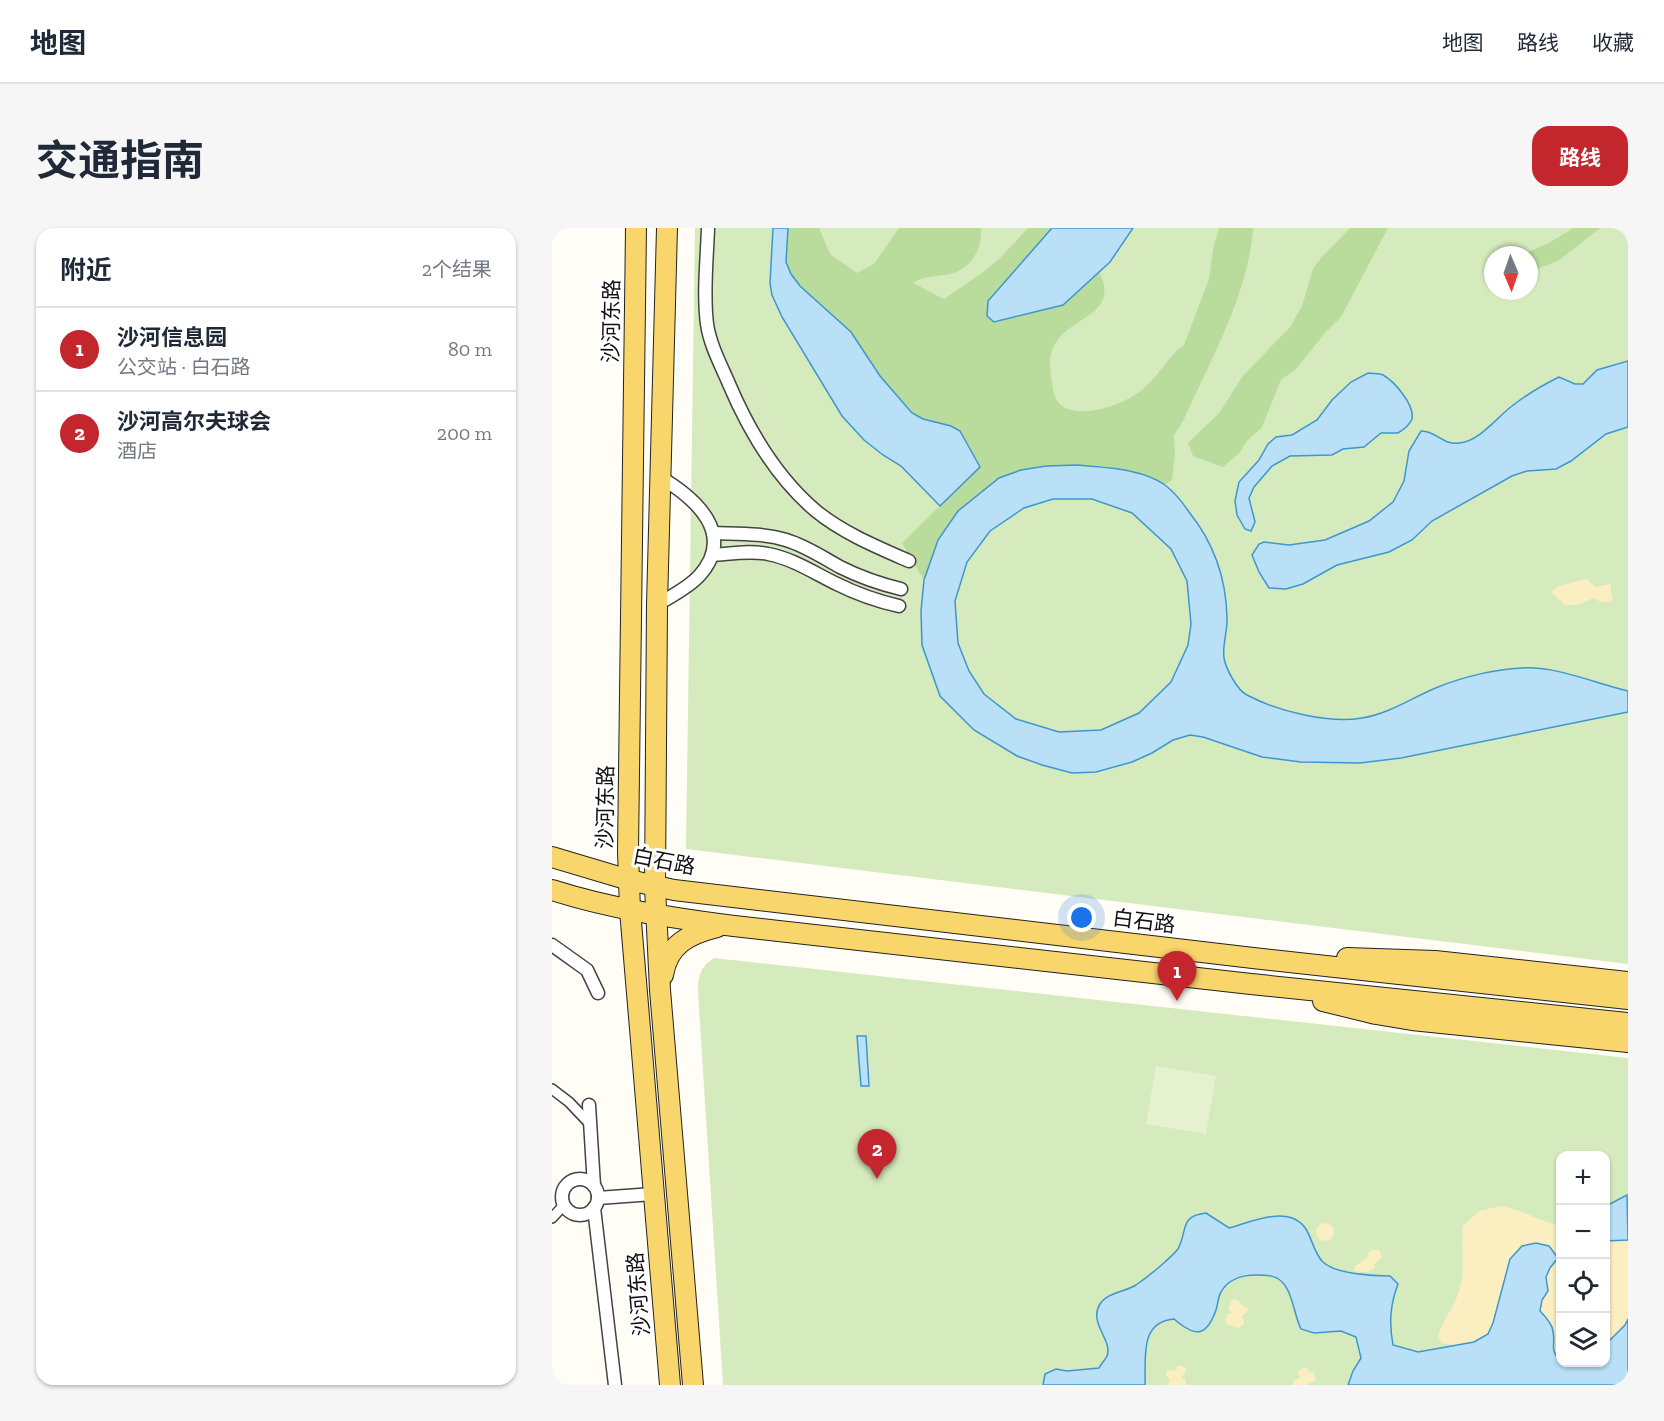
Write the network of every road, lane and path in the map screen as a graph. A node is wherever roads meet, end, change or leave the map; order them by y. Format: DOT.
graph roads {
  1 [pos="636,228"];
  2 [pos="667,228"];
  3 [pos="708,228"];
  4 [pos="660,477"];
  5 [pos="713,533"];
  6 [pos="712,555"];
  7 [pos="909,561"];
  8 [pos="901,589"];
  9 [pos="657,605"];
  10 [pos="899,606"];
  11 [pos="552,857"];
  12 [pos="629,880"];
  13 [pos="655,887"];
  14 [pos="552,890"];
  15 [pos="630,910"];
  16 [pos="656,916"];
  17 [pos="734,926"];
  18 [pos="552,945"];
  19 [pos="1253,958"];
  20 [pos="1628,982"];
  21 [pos="1251,984"];
  22 [pos="660,990"];
  23 [pos="598,993"];
  24 [pos="1628,999"];
  25 [pos="1628,1023"];
  26 [pos="1628,1041"];
  27 [pos="552,1089"];
  28 [pos="589,1105"];
  29 [pos="589,1123"];
  30 [pos="653,1194"];
  31 [pos="595,1197"];
  32 [pos="564,1205"];
  33 [pos="552,1218"];
  34 [pos="615,1385"];
  35 [pos="670,1385"];
  36 [pos="693,1385"];
  1 -- 12 [label="main road, 沙河东路"];
  2 -- 4 [label="main road"];
  3 -- 7 [label="street"];
  4 -- 5 [label="street"];
  4 -- 9 [label="main road"];
  5 -- 6 [label="street"];
  5 -- 8 [label="street"];
  6 -- 9 [label="street"];
  6 -- 10 [label="street"];
  9 -- 13 [label="main road"];
  11 -- 12 [label="main road, 白石路"];
  12 -- 13 [label="main road, 白石路"];
  12 -- 15 [label="main road, 沙河东路"];
  13 -- 16 [label="main road"];
  13 -- 19 [label="main road, 白石路"];
  14 -- 15 [label="main road"];
  15 -- 16 [label="main road"];
  15 -- 30 [label="main road, 沙河东路"];
  16 -- 17 [label="main road"];
  16 -- 22 [label="main road"];
  17 -- 21 [label="main road"];
  17 -- 22 [label="main road"];
  18 -- 23 [label="street"];
  19 -- 20 [label="main road"];
  19 -- 24 [label="main road, 白石路"];
  21 -- 25 [label="main road"];
  21 -- 26 [label="main road"];
  22 -- 36 [label="main road"];
  27 -- 29 [label="street"];
  28 -- 29 [label="street"];
  29 -- 31 [label="street"];
  30 -- 31 [label="street"];
  30 -- 35 [label="main road, 沙河东路"];
  31 -- 32 [label="street"];
  31 -- 32 [label="street"];
  31 -- 34 [label="street"];
  32 -- 33 [label="street"];
}
